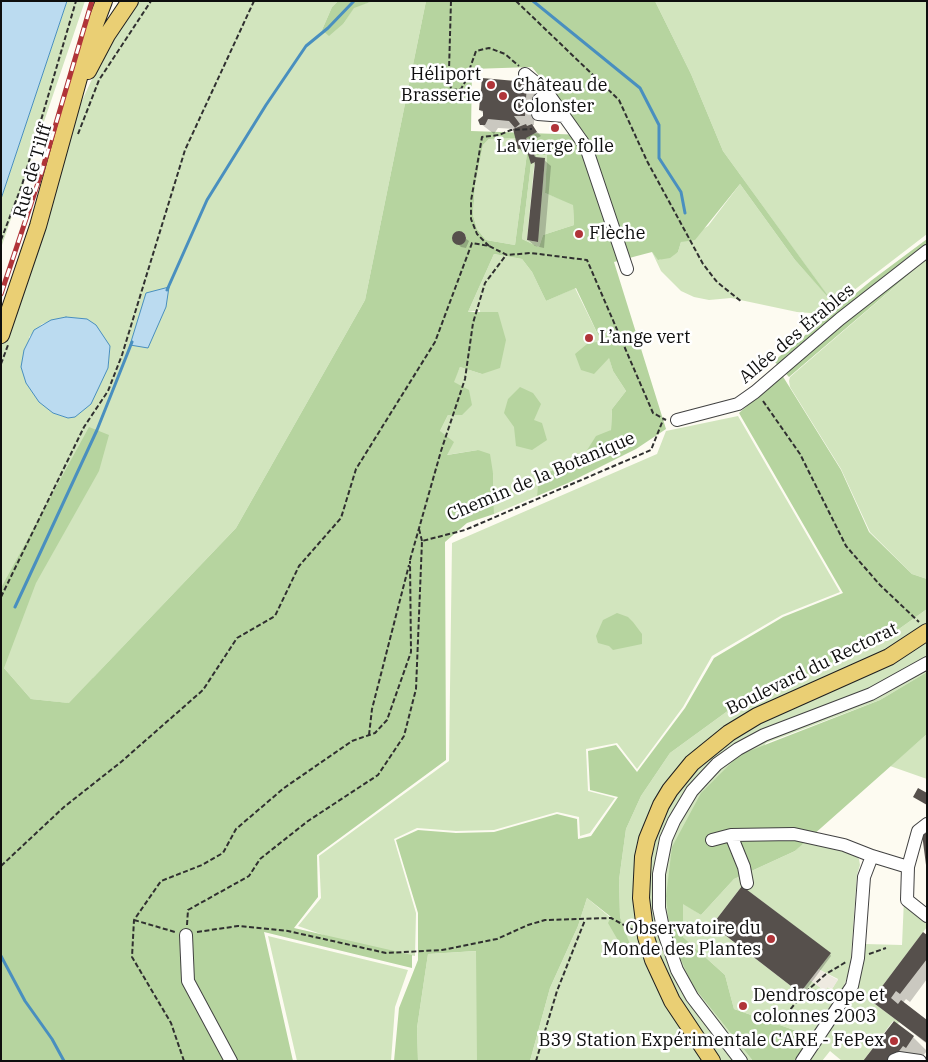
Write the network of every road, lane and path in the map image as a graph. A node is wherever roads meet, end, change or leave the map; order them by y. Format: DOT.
graph roads {
  1 [pos="76,1"];
  2 [pos="104,1"];
  3 [pos="130,1"];
  4 [pos="151,1"];
  5 [pos="254,1"];
  6 [pos="451,1"];
  7 [pos="516,1"];
  8 [pos="525,74"];
  9 [pos="547,92"];
  10 [pos="73,105"];
  11 [pos="564,116"];
  12 [pos="532,129"];
  13 [pos="77,138"];
  14 [pos="1,240"];
  15 [pos="489,246"];
  16 [pos="927,251"];
  17 [pos="507,255"];
  18 [pos="627,269"];
  19 [pos="742,302"];
  20 [pos="6,336"];
  21 [pos="1,364"];
  22 [pos="755,392"];
  23 [pos="663,420"];
  24 [pos="677,420"];
  25 [pos="418,527"];
  26 [pos="422,541"];
  27 [pos="410,561"];
  28 [pos="1,597"];
  29 [pos="921,627"];
  30 [pos="927,663"];
  31 [pos="369,735"];
  32 [pos="927,824"];
  33 [pos="731,835"];
  34 [pos="712,840"];
  35 [pos="872,856"];
  36 [pos="1,866"];
  37 [pos="908,867"];
  38 [pos="747,883"];
  39 [pos="927,916"];
  40 [pos="134,920"];
  41 [pos="585,920"];
  42 [pos="633,921"];
  43 [pos="186,935"];
  44 [pos="886,948"];
  45 [pos="858,958"];
  46 [pos="786,1015"];
  47 [pos="894,1060"];
  48 [pos="184,1061"];
  49 [pos="231,1061"];
  50 [pos="536,1061"];
  51 [pos="712,1061"];
  52 [pos="741,1061"];
  53 [pos="802,1061"];
  54 [pos="920,1061"];
  1 -- 14 [label="path"];
  2 -- 10 [label="main road, Rue de Tilff"];
  3 -- 10 [label="main road, Rue de Tilff"];
  4 -- 13 [label="path"];
  5 -- 28 [label="path"];
  6 -- 8 [label="path"];
  7 -- 19 [label="path"];
  8 -- 9 [label="street"];
  9 -- 11 [label="street"];
  9 -- 11 [label="street"];
  10 -- 20 [label="main road, Rue de Tilff"];
  11 -- 18 [label="street"];
  12 -- 15 [label="path"];
  15 -- 17 [label="path"];
  15 -- 36 [label="path"];
  16 -- 22 [label="street, Allée des Érables"];
  17 -- 23 [label="path"];
  17 -- 25 [label="path"];
  20 -- 21 [label="path"];
  22 -- 24 [label="street, Allée des Érables"];
  22 -- 29 [label="path"];
  23 -- 24 [label="path"];
  23 -- 26 [label="path, Chemin de la Botanique"];
  25 -- 26 [label="path"];
  25 -- 27 [label="path"];
  26 -- 43 [label="path"];
  27 -- 31 [label="path"];
  27 -- 31 [label="path"];
  29 -- 51 [label="main road, Boulevard du Rectorat"];
  30 -- 52 [label="street"];
  31 -- 40 [label="path"];
  32 -- 37 [label="street"];
  33 -- 34 [label="street"];
  33 -- 35 [label="street"];
  33 -- 38 [label="street"];
  35 -- 37 [label="street"];
  35 -- 45 [label="street"];
  37 -- 39 [label="street"];
  40 -- 43 [label="path"];
  40 -- 48 [label="path"];
  41 -- 42 [label="path"];
  41 -- 43 [label="path"];
  41 -- 50 [label="path"];
  43 -- 49 [label="street"];
  44 -- 45 [label="path"];
  45 -- 46 [label="path"];
  45 -- 53 [label="street"];
  47 -- 54 [label="street"];
}
